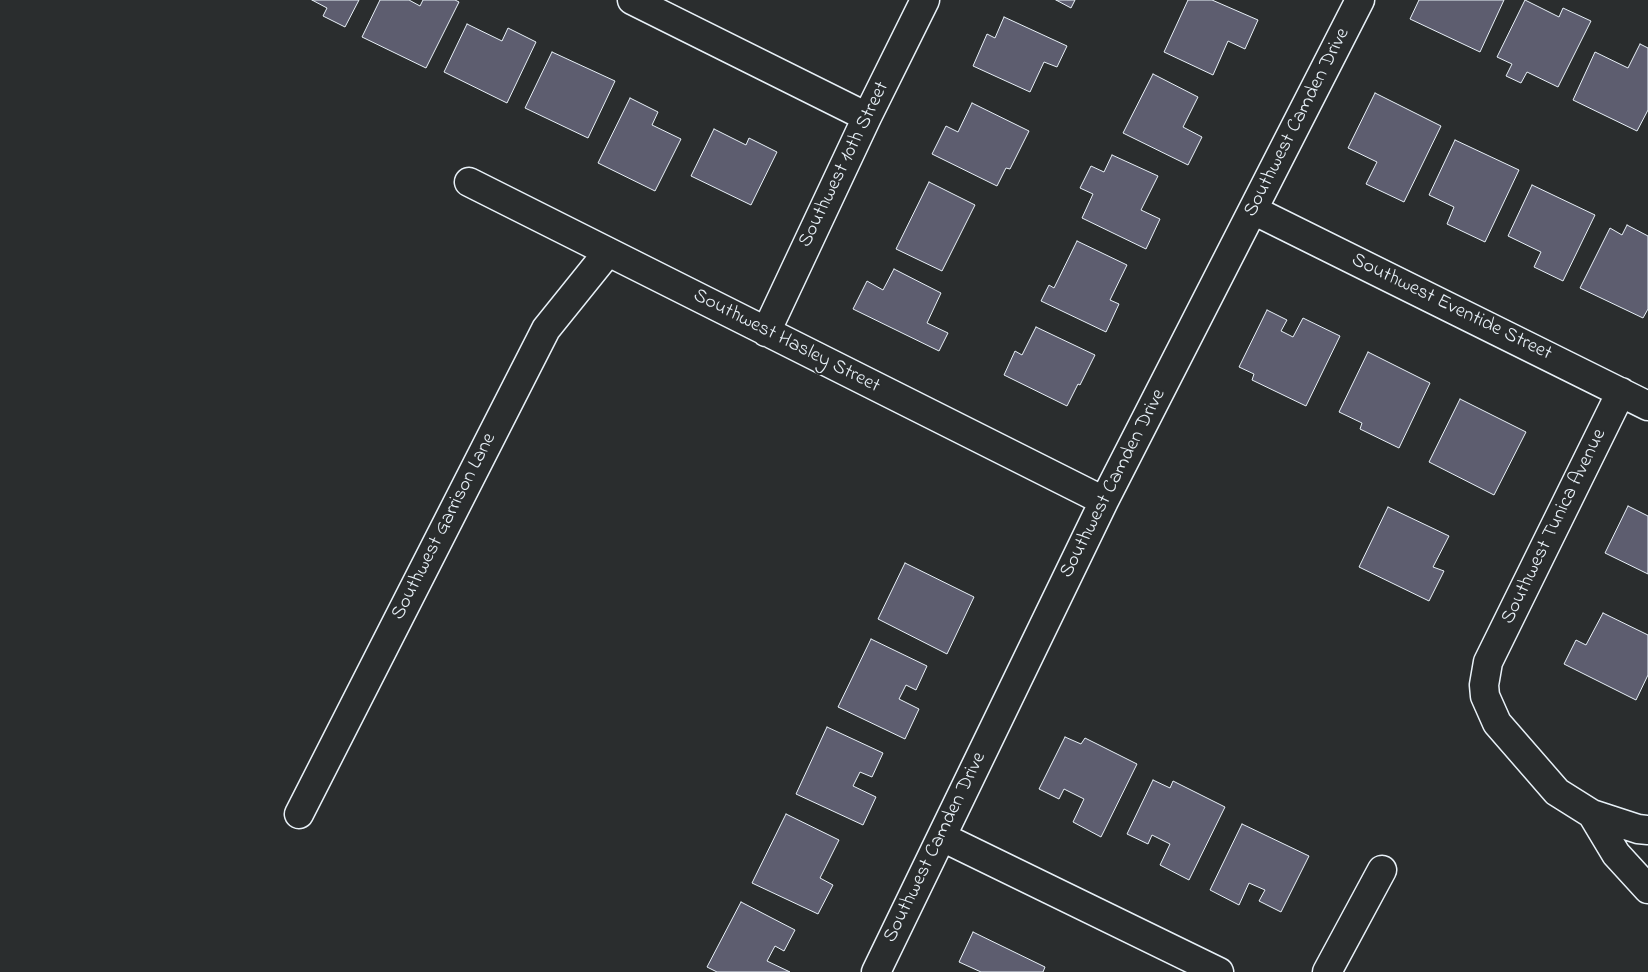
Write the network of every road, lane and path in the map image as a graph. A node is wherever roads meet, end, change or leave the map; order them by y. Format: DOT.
graph roads {
  1 [pos="632,0"];
  2 [pos="925,0"];
  3 [pos="1360,0"];
  4 [pos="867,117"];
  5 [pos="469,182"];
  6 [pos="1253,210"];
  7 [pos="608,252"];
  8 [pos="766,332"];
  9 [pos="1621,392"];
  10 [pos="1648,406"];
  11 [pos="1104,501"];
  12 [pos="299,814"];
  13 [pos="1592,814"];
  14 [pos="1648,830"];
  15 [pos="942,837"];
  16 [pos="1382,870"];
  17 [pos="1648,889"];
  18 [pos="876,972"];
  19 [pos="1219,972"];
  20 [pos="1327,972"];
  1 -- 4 [label="street"];
  2 -- 4 [label="street, Southwest 10th Street"];
  3 -- 6 [label="street, Southwest Camden Drive"];
  4 -- 8 [label="street, Southwest 10th Street"];
  5 -- 7 [label="street, Southwest Hasley Street"];
  6 -- 9 [label="street, Southwest Eventide Street"];
  6 -- 11 [label="street, Southwest Camden Drive"];
  7 -- 8 [label="street, Southwest Hasley Street"];
  7 -- 12 [label="street, Southwest Garrison Lane"];
  8 -- 11 [label="street, Southwest Hasley Street"];
  9 -- 10 [label="street, Southwest Eventide Street"];
  9 -- 13 [label="street, Southwest Tunica Avenue"];
  11 -- 15 [label="street, Southwest Camden Drive"];
  13 -- 14 [label="street"];
  13 -- 17 [label="street"];
  15 -- 18 [label="street, Southwest Camden Drive"];
  15 -- 19 [label="street"];
  16 -- 20 [label="street"];
}
